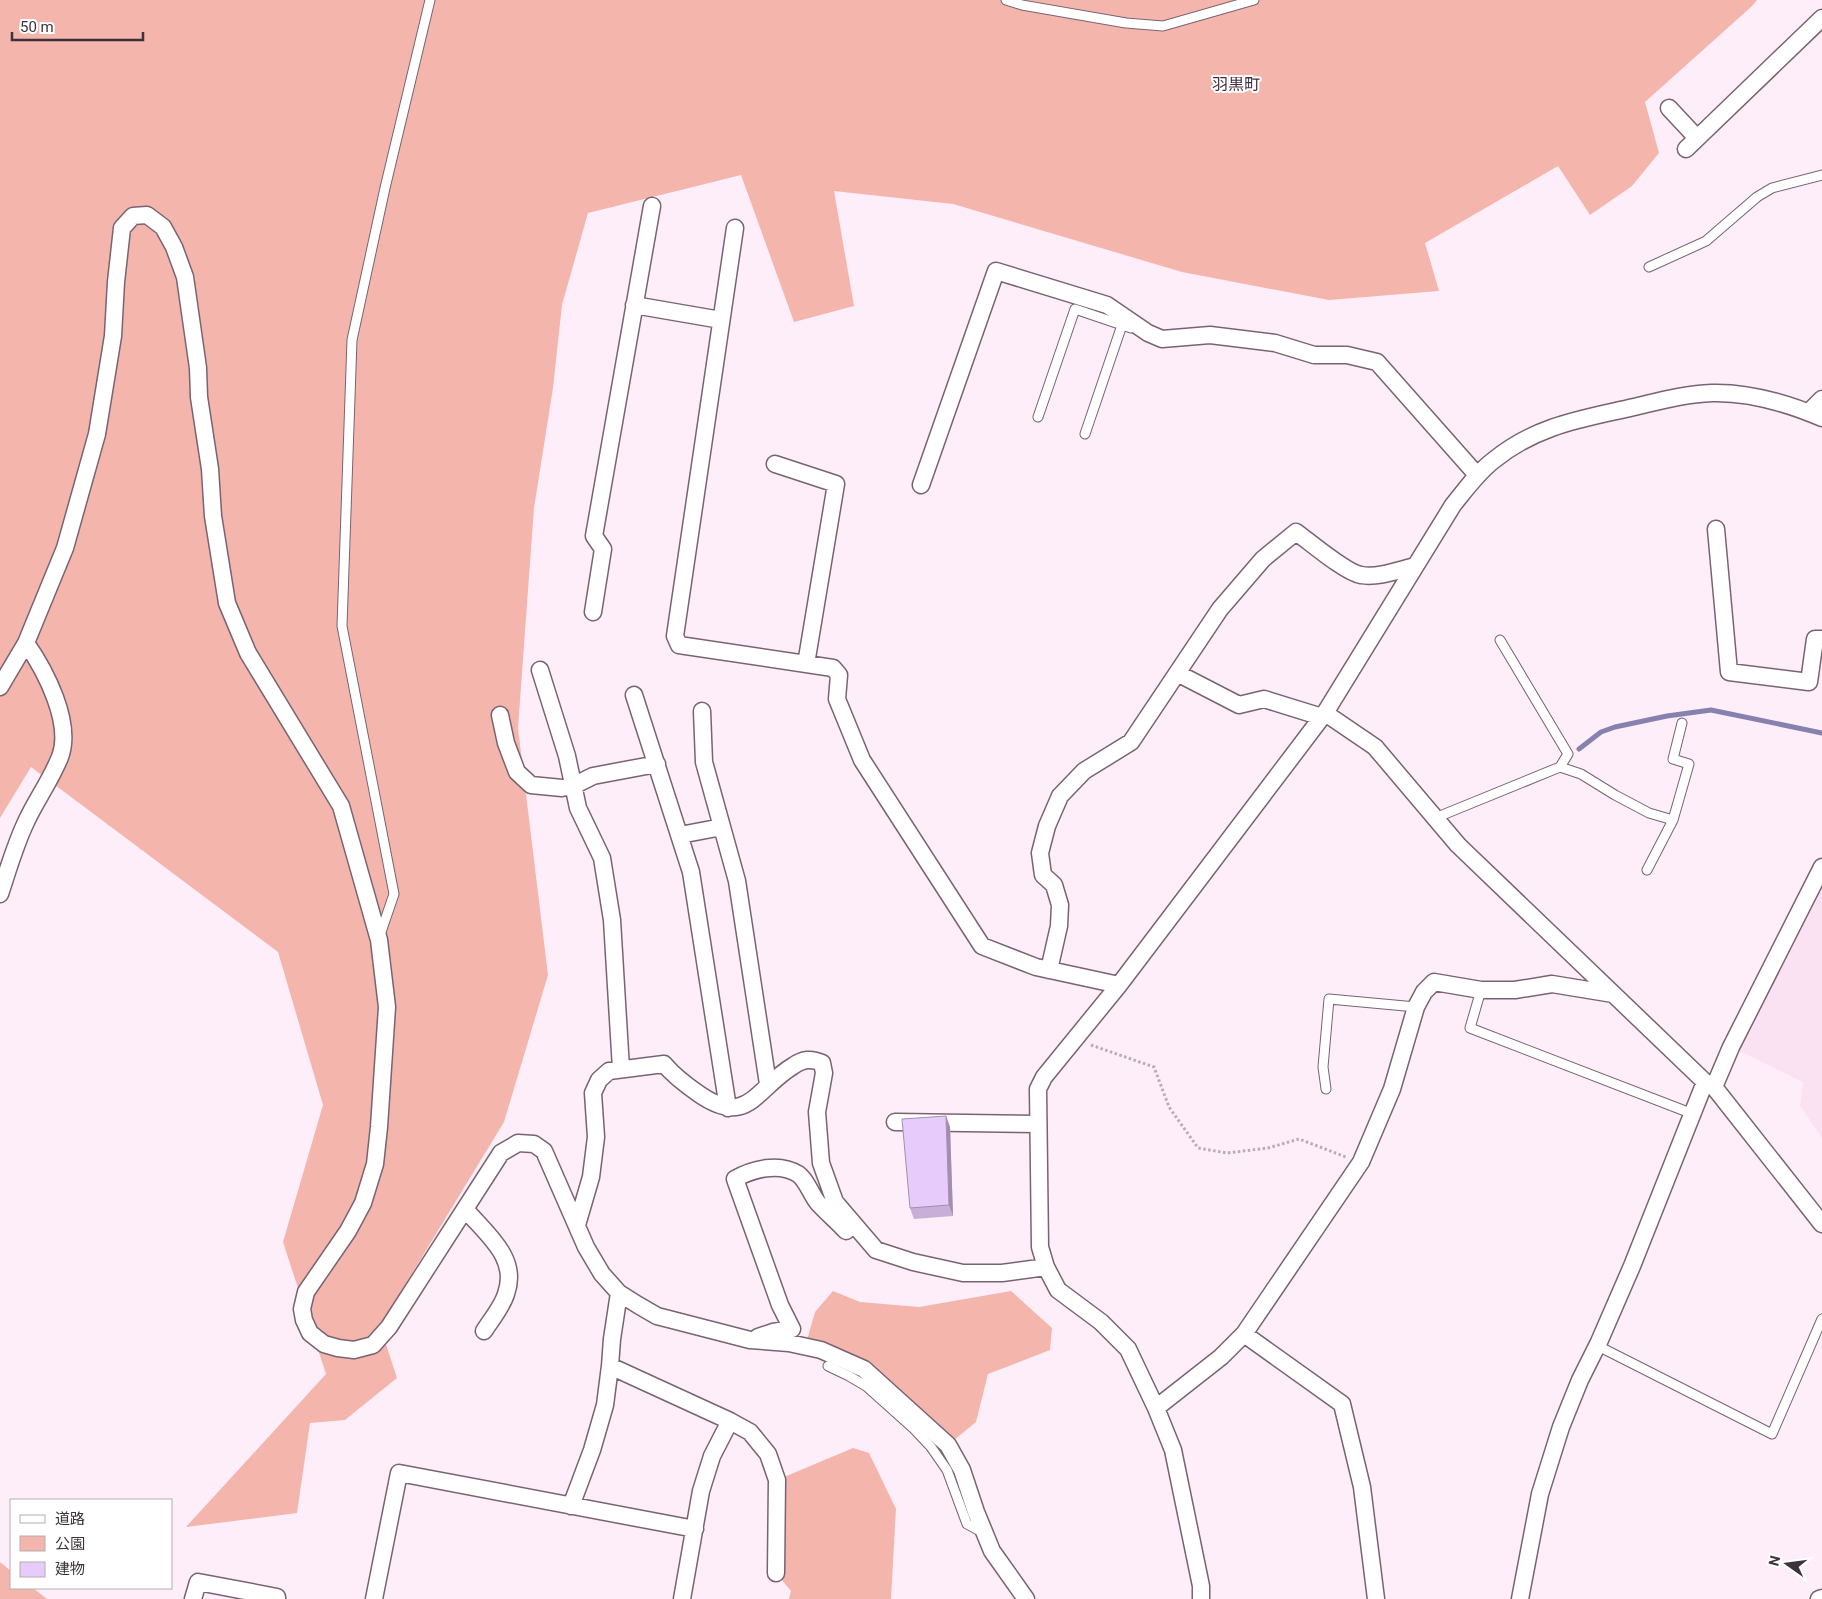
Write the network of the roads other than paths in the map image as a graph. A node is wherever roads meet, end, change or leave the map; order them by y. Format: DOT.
graph roads {
  1 [pos="430,0"];
  2 [pos="1006,0"];
  3 [pos="1254,0"];
  4 [pos="1822,18"];
  5 [pos="1669,108"];
  6 [pos="1822,175"];
  7 [pos="652,206"];
  8 [pos="735,228"];
  9 [pos="1649,267"];
  10 [pos="634,305"];
  11 [pos="721,320"];
  12 [pos="1122,325"];
  13 [pos="1148,333"];
  14 [pos="1822,398"];
  15 [pos="1815,415"];
  16 [pos="1038,417"];
  17 [pos="1085,434"];
  18 [pos="775,464"];
  19 [pos="1477,475"];
  20 [pos="921,485"];
  21 [pos="1716,529"];
  22 [pos="1415,566"];
  23 [pos="593,612"];
  24 [pos="1822,639"];
  25 [pos="1500,640"];
  26 [pos="26,643"];
  27 [pos="806,664"];
  28 [pos="540,670"];
  29 [pos="1177,673"];
  30 [pos="0,686"];
  31 [pos="634,695"];
  32 [pos="702,711"];
  33 [pos="500,715"];
  34 [pos="1324,715"];
  35 [pos="1682,723"];
  36 [pos="656,764"];
  37 [pos="1560,767"];
  38 [pos="573,786"];
  39 [pos="1435,818"];
  40 [pos="1673,820"];
  41 [pos="722,827"];
  42 [pos="680,834"];
  43 [pos="1822,867"];
  44 [pos="1647,870"];
  45 [pos="0,894"];
  46 [pos="378,940"];
  47 [pos="1049,970"];
  48 [pos="1119,985"];
  49 [pos="1481,990"];
  50 [pos="1613,994"];
  51 [pos="1416,1007"];
  52 [pos="620,1069"];
  53 [pos="768,1084"];
  54 [pos="1710,1085"];
  55 [pos="1326,1089"];
  56 [pos="728,1108"];
  57 [pos="1693,1114"];
  58 [pos="895,1122"];
  59 [pos="1038,1124"];
  60 [pos="465,1209"];
  61 [pos="1822,1224"];
  62 [pos="577,1225"];
  63 [pos="876,1250"];
  64 [pos="1046,1267"];
  65 [pos="619,1293"];
  66 [pos="1822,1319"];
  67 [pos="484,1331"];
  68 [pos="1244,1334"];
  69 [pos="750,1340"];
  70 [pos="1598,1346"];
  71 [pos="610,1366"];
  72 [pos="828,1366"];
  73 [pos="1156,1408"];
  74 [pos="730,1421"];
  75 [pos="571,1506"];
  76 [pos="695,1529"];
  77 [pos="985,1533"];
  78 [pos="776,1573"];
  79 [pos="193,1599"];
  80 [pos="277,1599"];
  81 [pos="374,1599"];
  82 [pos="682,1599"];
  83 [pos="1026,1599"];
  84 [pos="1201,1599"];
  85 [pos="1376,1599"];
  86 [pos="1520,1599"];
  1 -- 46 [label="lane"];
  2 -- 3 [label="lane"];
  4 -- 5 [label="street"];
  6 -- 9 [label="lane"];
  7 -- 10 [label="street"];
  8 -- 11 [label="street"];
  10 -- 11 [label="street"];
  10 -- 23 [label="street"];
  11 -- 27 [label="street"];
  12 -- 13 [label="lane"];
  12 -- 16 [label="lane"];
  12 -- 17 [label="lane"];
  13 -- 19 [label="street"];
  13 -- 20 [label="street"];
  14 -- 15 [label="street"];
  15 -- 19 [label="street"];
  18 -- 27 [label="street"];
  19 -- 22 [label="street"];
  21 -- 24 [label="street"];
  22 -- 29 [label="street"];
  22 -- 34 [label="street"];
  25 -- 37 [label="lane"];
  26 -- 30 [label="street"];
  26 -- 45 [label="street"];
  26 -- 46 [label="street"];
  27 -- 47 [label="street"];
  28 -- 38 [label="street"];
  29 -- 34 [label="street"];
  29 -- 47 [label="street"];
  31 -- 36 [label="street"];
  32 -- 41 [label="street"];
  33 -- 38 [label="street"];
  34 -- 39 [label="street"];
  34 -- 48 [label="street"];
  35 -- 40 [label="lane"];
  36 -- 38 [label="street"];
  36 -- 42 [label="street"];
  37 -- 39 [label="lane"];
  37 -- 40 [label="lane"];
  38 -- 52 [label="street"];
  39 -- 50 [label="street"];
  40 -- 44 [label="lane"];
  41 -- 42 [label="street"];
  41 -- 53 [label="street"];
  42 -- 56 [label="street"];
  43 -- 54 [label="street"];
  46 -- 60 [label="street"];
  47 -- 48 [label="street"];
  48 -- 59 [label="street"];
  49 -- 50 [label="street"];
  49 -- 51 [label="street"];
  49 -- 57 [label="lane"];
  50 -- 54 [label="street"];
  51 -- 55 [label="lane"];
  51 -- 68 [label="street"];
  52 -- 56 [label="street"];
  52 -- 62 [label="street"];
  53 -- 56 [label="street"];
  53 -- 63 [label="street"];
  54 -- 57 [label="street"];
  54 -- 61 [label="street"];
  57 -- 70 [label="street"];
  58 -- 59 [label="street"];
  59 -- 64 [label="street"];
  60 -- 62 [label="street"];
  60 -- 67 [label="street"];
  62 -- 65 [label="street"];
  63 -- 64 [label="street"];
  63 -- 69 [label="street"];
  64 -- 73 [label="street"];
  65 -- 69 [label="street"];
  65 -- 71 [label="street"];
  66 -- 70 [label="lane"];
  68 -- 73 [label="street"];
  68 -- 85 [label="street"];
  69 -- 77 [label="street"];
  70 -- 86 [label="street"];
  71 -- 74 [label="street"];
  71 -- 75 [label="street"];
  72 -- 77 [label="lane"];
  73 -- 84 [label="street"];
  74 -- 76 [label="street"];
  74 -- 78 [label="street"];
  75 -- 76 [label="street"];
  75 -- 81 [label="street"];
  76 -- 82 [label="street"];
  77 -- 83 [label="street"];
  79 -- 80 [label="street"];
}
